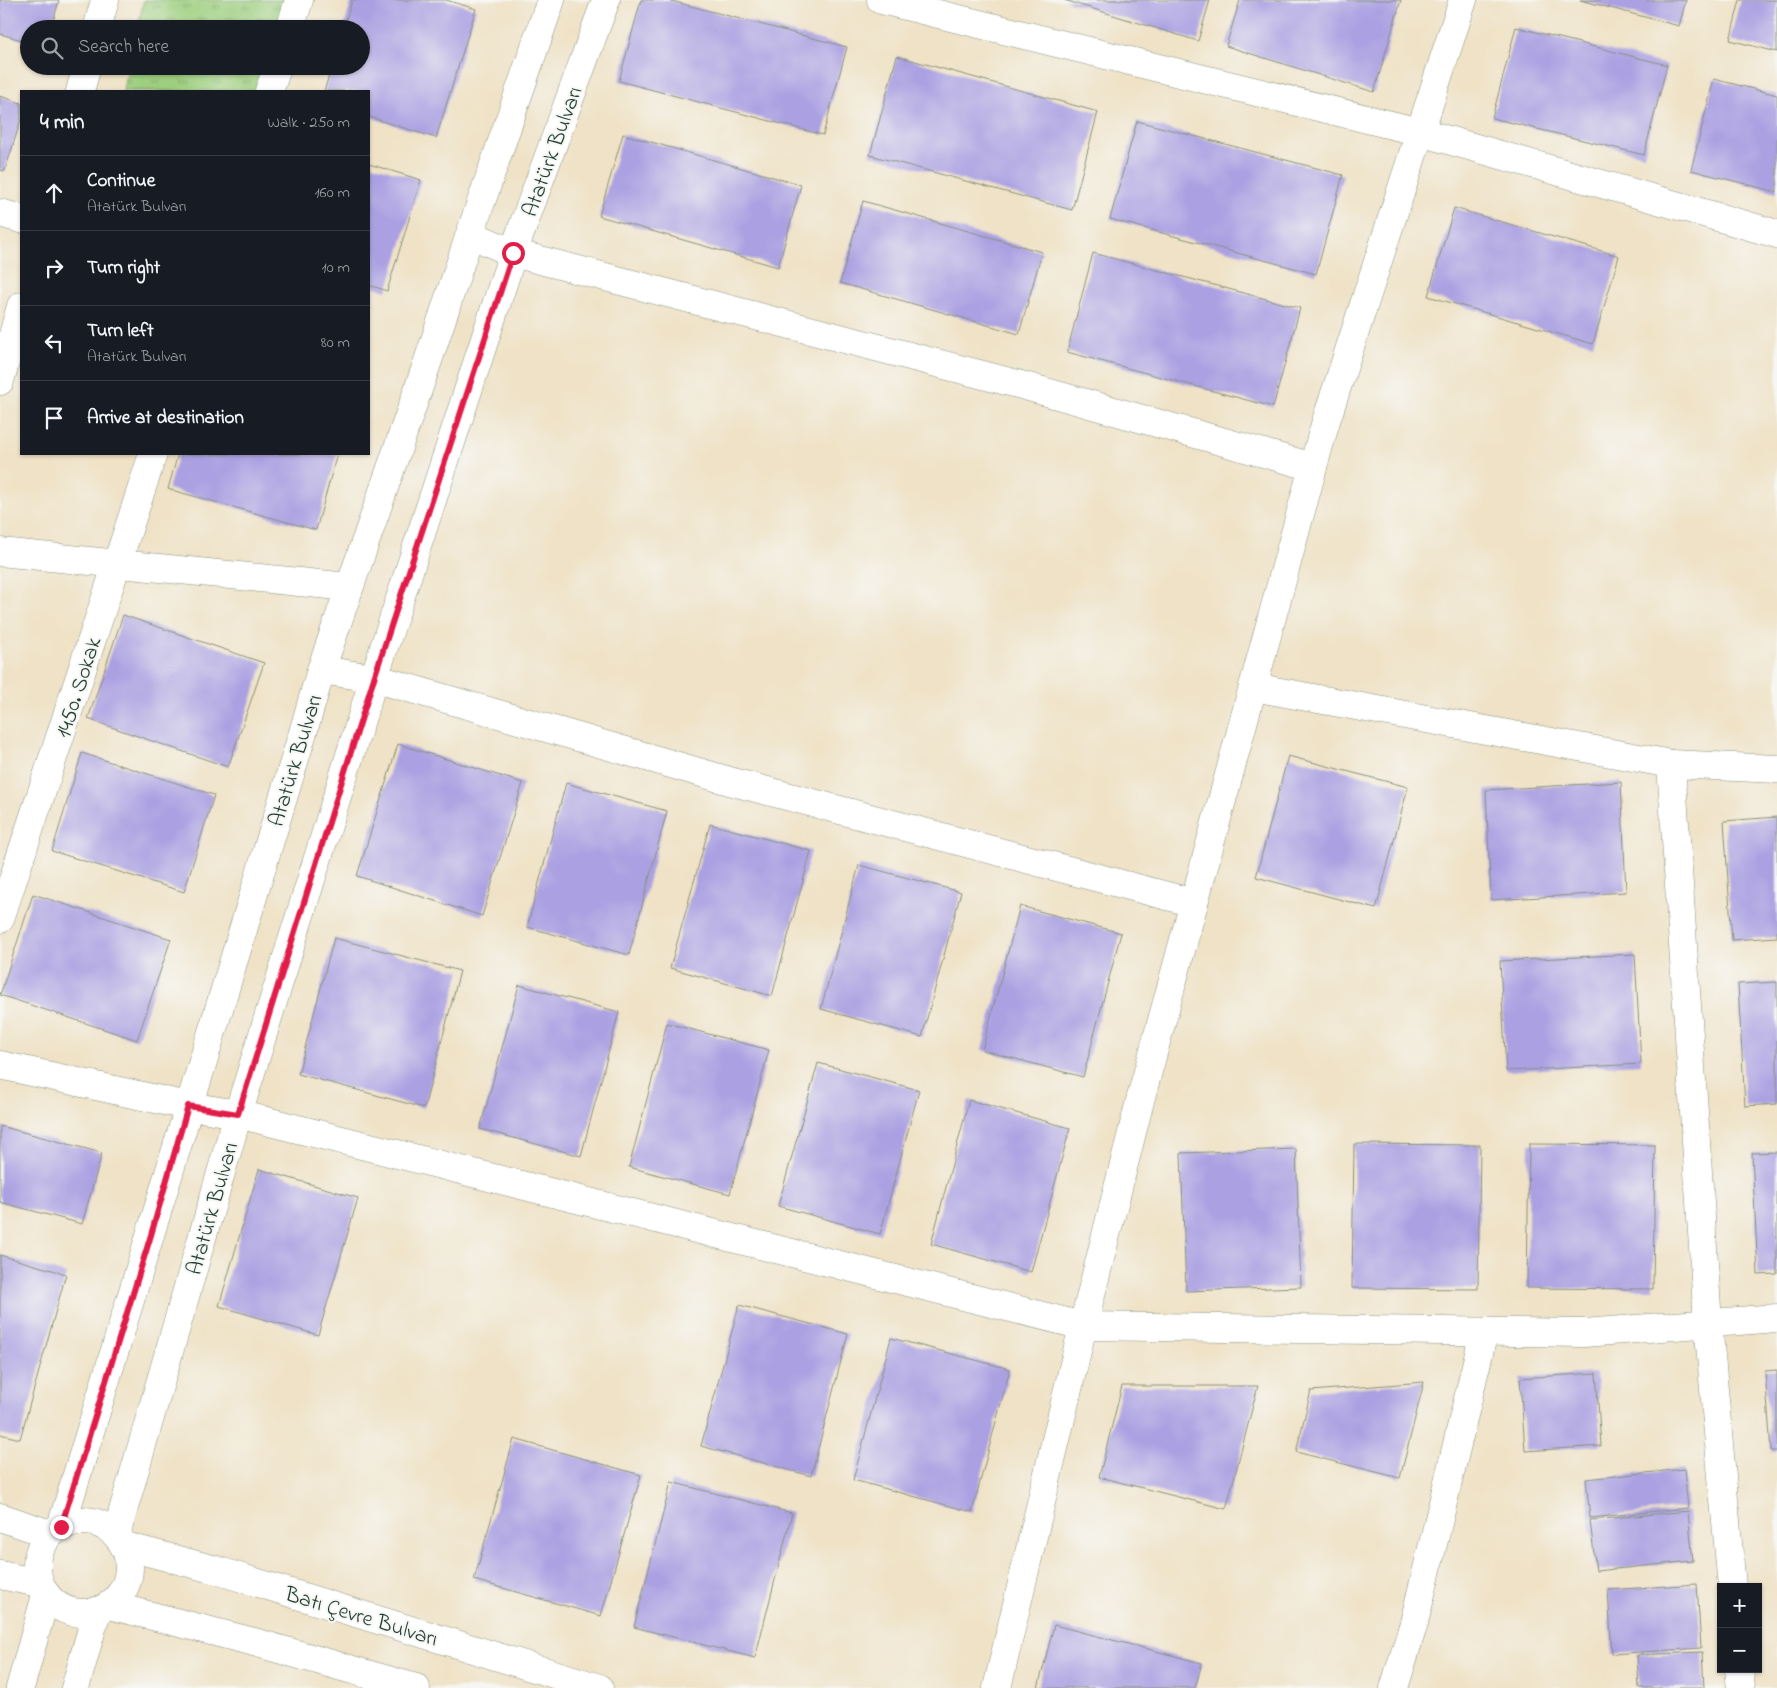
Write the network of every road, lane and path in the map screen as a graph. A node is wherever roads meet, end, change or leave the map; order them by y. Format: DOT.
graph roads {
  1 [pos="105,0"];
  2 [pos="299,0"];
  3 [pos="551,0"];
  4 [pos="606,0"];
  5 [pos="880,0"];
  6 [pos="1464,0"];
  7 [pos="99,20"];
  8 [pos="293,20"];
  9 [pos="84,75"];
  10 [pos="275,75"];
  11 [pos="80,90"];
  12 [pos="270,90"];
  13 [pos="1420,132"];
  14 [pos="0,213"];
  15 [pos="20,219"];
  16 [pos="470,234"];
  17 [pos="1777,234"];
  18 [pos="513,253"];
  19 [pos="20,310"];
  20 [pos="0,381"];
  21 [pos="154,455"];
  22 [pos="1313,467"];
  23 [pos="0,552"];
  24 [pos="118,564"];
  25 [pos="349,587"];
  26 [pos="321,670"];
  27 [pos="374,678"];
  28 [pos="1253,687"];
  29 [pos="1671,764"];
  30 [pos="1777,769"];
  31 [pos="1194,904"];
  32 [pos="0,919"];
  33 [pos="0,1065"];
  34 [pos="188,1106"];
  35 [pos="238,1114"];
  36 [pos="1777,1318"];
  37 [pos="1708,1323"];
  38 [pos="1083,1326"];
  39 [pos="1484,1332"];
  40 [pos="0,1517"];
  41 [pos="56,1530"];
  42 [pos="120,1541"];
  43 [pos="0,1574"];
  44 [pos="1732,1583"];
  45 [pos="43,1589"];
  46 [pos="103,1608"];
  47 [pos="1739,1673"];
  48 [pos="1401,1686"];
  49 [pos="20,1688"];
  50 [pos="75,1688"];
  51 [pos="416,1688"];
  52 [pos="598,1688"];
  53 [pos="997,1688"];
  54 [pos="1741,1688"];
  1 -- 7 [label="street"];
  2 -- 8 [label="street"];
  3 -- 16 [label="street, Atatürk Bulvarı"];
  4 -- 18 [label="street, Atatürk Bulvarı"];
  5 -- 13 [label="street"];
  6 -- 13 [label="street"];
  9 -- 11 [label="street"];
  10 -- 12 [label="street"];
  13 -- 17 [label="street"];
  13 -- 22 [label="street"];
  14 -- 15 [label="street"];
  16 -- 18 [label="street"];
  16 -- 25 [label="street, Atatürk Bulvarı"];
  18 -- 22 [label="street"];
  18 -- 27 [label="street, Atatürk Bulvarı"];
  19 -- 20 [label="street"];
  21 -- 24 [label="street, 1450. Sokak"];
  22 -- 28 [label="street"];
  23 -- 24 [label="street"];
  24 -- 25 [label="street"];
  24 -- 32 [label="street, 1450. Sokak"];
  25 -- 26 [label="street, Atatürk Bulvarı"];
  26 -- 27 [label="street"];
  26 -- 34 [label="street, Atatürk Bulvarı"];
  27 -- 31 [label="street"];
  27 -- 35 [label="street, Atatürk Bulvarı"];
  28 -- 29 [label="street"];
  28 -- 31 [label="street"];
  29 -- 30 [label="street"];
  29 -- 37 [label="street"];
  31 -- 38 [label="street"];
  33 -- 34 [label="street"];
  34 -- 35 [label="street"];
  34 -- 41 [label="street, Atatürk Bulvarı"];
  35 -- 38 [label="street"];
  35 -- 42 [label="street, Atatürk Bulvarı"];
  36 -- 37 [label="street"];
  37 -- 39 [label="street"];
  37 -- 44 [label="street"];
  38 -- 39 [label="street"];
  38 -- 53 [label="street"];
  39 -- 48 [label="street"];
  40 -- 41 [label="street"];
  41 -- 42 [label="street"];
  41 -- 45 [label="street"];
  42 -- 46 [label="street"];
  42 -- 52 [label="street, Batı Çevre Bulvarı"];
  43 -- 45 [label="street"];
  45 -- 46 [label="street"];
  45 -- 49 [label="street"];
  46 -- 50 [label="street"];
  46 -- 51 [label="street"];
  47 -- 54 [label="street"];
}
